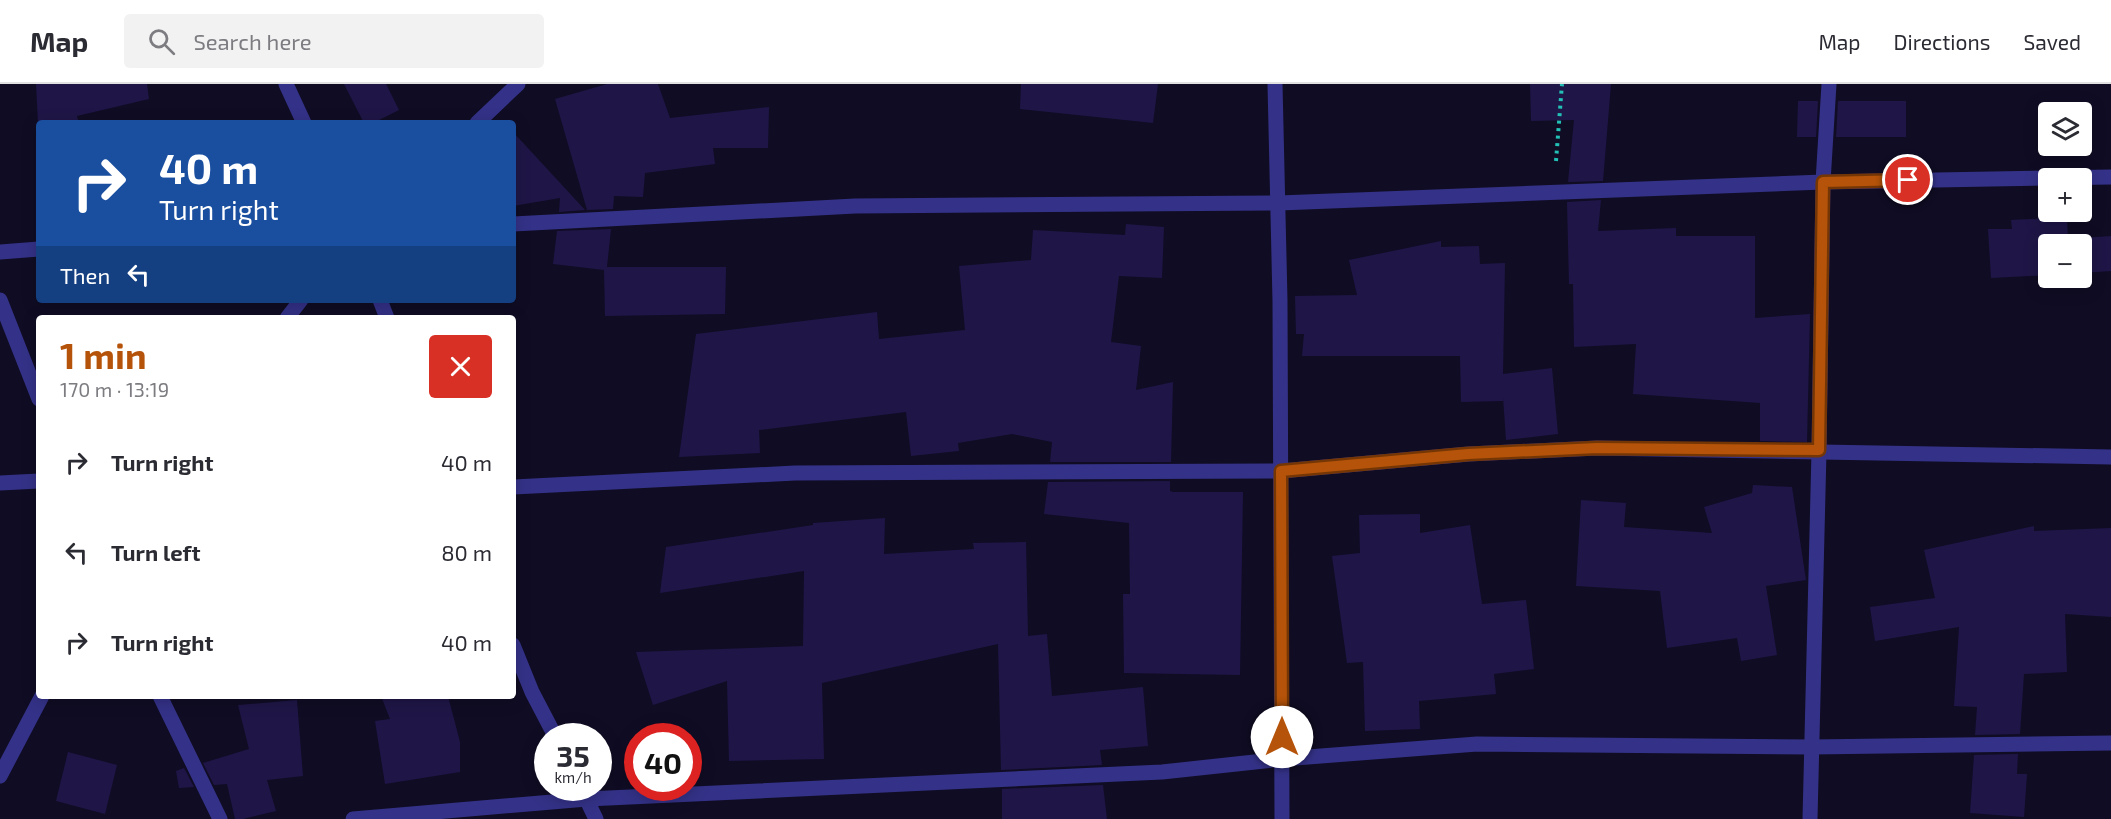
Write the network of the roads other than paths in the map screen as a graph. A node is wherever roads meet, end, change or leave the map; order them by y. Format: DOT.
graph roads {
  1 [pos="286,84"];
  2 [pos="518,84"];
  3 [pos="1275,84"];
  4 [pos="1829,84"];
  5 [pos="303,120"];
  6 [pos="480,120"];
  7 [pos="2111,177"];
  8 [pos="1823,182"];
  9 [pos="1279,203"];
  10 [pos="516,224"];
  11 [pos="36,249"];
  12 [pos="0,252"];
  13 [pos="0,300"];
  14 [pos="300,303"];
  15 [pos="290,315"];
  16 [pos="36,391"];
  17 [pos="1819,450"];
  18 [pos="2111,457"];
  19 [pos="1281,471"];
  20 [pos="36,481"];
  21 [pos="0,483"];
  22 [pos="516,487"];
  23 [pos="516,652"];
  24 [pos="40,699"];
  25 [pos="161,699"];
  26 [pos="548,723"];
  27 [pos="2111,743"];
  28 [pos="1811,747"];
  29 [pos="1282,759"];
  30 [pos="0,776"];
  31 [pos="612,792"];
  32 [pos="534,799"];
  33 [pos="588,801"];
  34 [pos="220,819"];
  35 [pos="353,819"];
  36 [pos="596,819"];
  37 [pos="1282,819"];
  38 [pos="1810,819"];
  1 -- 5 [label="street"];
  2 -- 6 [label="street"];
  3 -- 9 [label="street"];
  4 -- 8 [label="street"];
  7 -- 8 [label="street"];
  8 -- 9 [label="street"];
  8 -- 17 [label="street"];
  9 -- 10 [label="street"];
  9 -- 19 [label="street"];
  11 -- 12 [label="street"];
  13 -- 16 [label="street"];
  14 -- 15 [label="street"];
  17 -- 18 [label="street"];
  17 -- 19 [label="street"];
  17 -- 28 [label="street"];
  19 -- 22 [label="street"];
  19 -- 29 [label="street"];
  20 -- 21 [label="street"];
  23 -- 26 [label="street"];
  24 -- 30 [label="street"];
  25 -- 34 [label="street"];
  27 -- 28 [label="street"];
  28 -- 29 [label="street"];
  28 -- 38 [label="street"];
  29 -- 31 [label="street"];
  29 -- 37 [label="street"];
  32 -- 35 [label="street"];
  33 -- 36 [label="street"];
}
